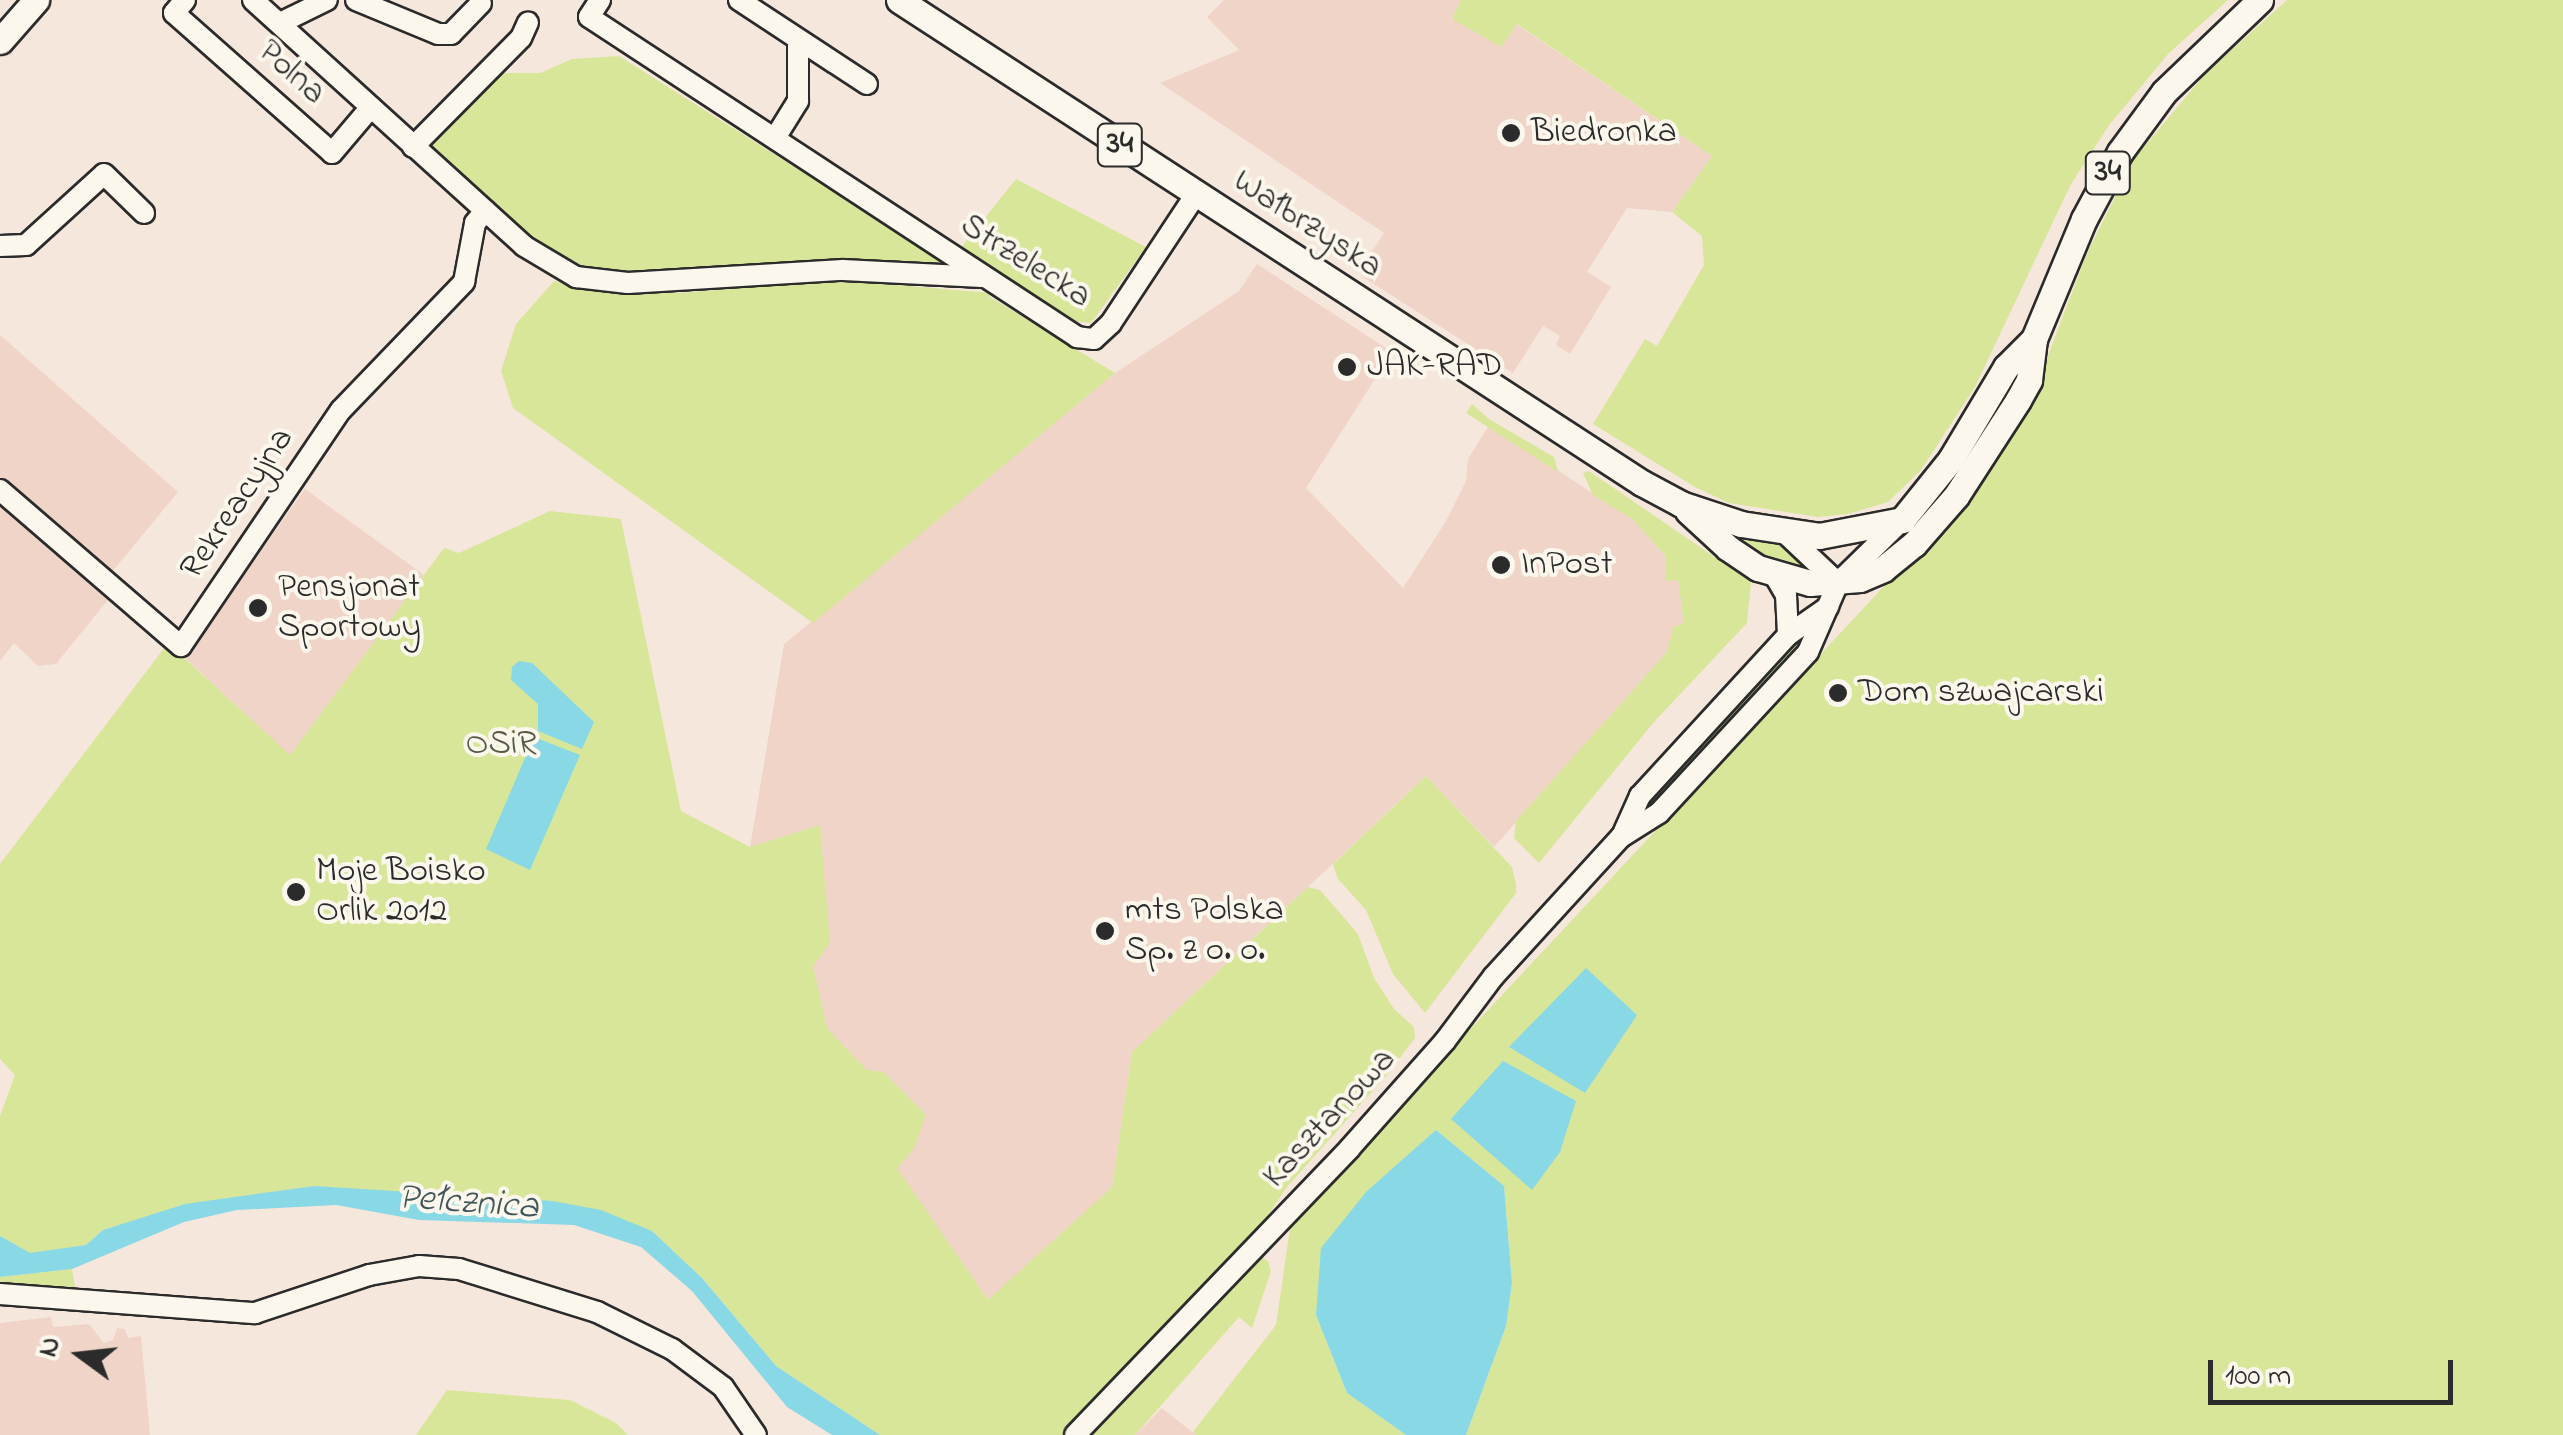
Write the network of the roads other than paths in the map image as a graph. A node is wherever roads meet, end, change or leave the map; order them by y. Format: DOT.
graph roads {
  1 [pos="36,0"];
  2 [pos="185,0"];
  3 [pos="254,0"];
  4 [pos="327,0"];
  5 [pos="356,0"];
  6 [pos="600,0"];
  7 [pos="740,0"];
  8 [pos="2260,0"];
  9 [pos="904,1"];
  10 [pos="481,2"];
  11 [pos="528,22"];
  12 [pos="280,23"];
  13 [pos="798,40"];
  14 [pos="0,42"];
  15 [pos="867,84"];
  16 [pos="371,108"];
  17 [pos="775,138"];
  18 [pos="414,146"];
  19 [pos="1196,194"];
  20 [pos="485,212"];
  21 [pos="144,213"];
  22 [pos="0,246"];
  23 [pos="982,277"];
  24 [pos="2034,339"];
  25 [pos="0,490"];
  26 [pos="1681,504"];
  27 [pos="1902,520"];
  28 [pos="1786,534"];
  29 [pos="1776,576"];
  30 [pos="1834,595"];
  31 [pos="1788,635"];
  32 [pos="1621,837"];
  33 [pos="0,1294"];
  34 [pos="756,1435"];
  35 [pos="1075,1435"];
  1 -- 14 [label="main road"];
  2 -- 16 [label="street, Polna"];
  3 -- 12 [label="street, Polna"];
  4 -- 12 [label="street"];
  5 -- 10 [label="street"];
  6 -- 17 [label="street, Strzelecka"];
  7 -- 13 [label="street"];
  8 -- 24 [label="main road, Wałbrzyska / 34"];
  9 -- 19 [label="main road, Wałbrzyska / 34"];
  11 -- 18 [label="street"];
  12 -- 16 [label="street, Polna"];
  13 -- 15 [label="street"];
  13 -- 17 [label="street"];
  16 -- 18 [label="street, Polna"];
  17 -- 23 [label="street, Strzelecka"];
  18 -- 20 [label="street, Polna"];
  19 -- 23 [label="street, Strzelecka"];
  19 -- 26 [label="main road, Wałbrzyska / 34"];
  20 -- 23 [label="street, Polna"];
  20 -- 25 [label="street, Rekreacyjna"];
  21 -- 22 [label="street"];
  24 -- 27 [label="main road, Wałbrzyska / 34"];
  24 -- 30 [label="main road, Wałbrzyska / 34"];
  26 -- 28 [label="main road, Wałbrzyska / 34"];
  26 -- 29 [label="main road, Wałbrzyska / 34"];
  27 -- 28 [label="main road, Wałbrzyska / 34"];
  27 -- 30 [label="street, Kasztanowa"];
  28 -- 30 [label="street"];
  29 -- 30 [label="main road, Wałbrzyska / 34"];
  29 -- 31 [label="street"];
  30 -- 31 [label="street, Kasztanowa"];
  30 -- 32 [label="street, Kasztanowa"];
  31 -- 32 [label="street, Kasztanowa"];
  32 -- 35 [label="street, Kasztanowa"];
  33 -- 34 [label="street"];
}
